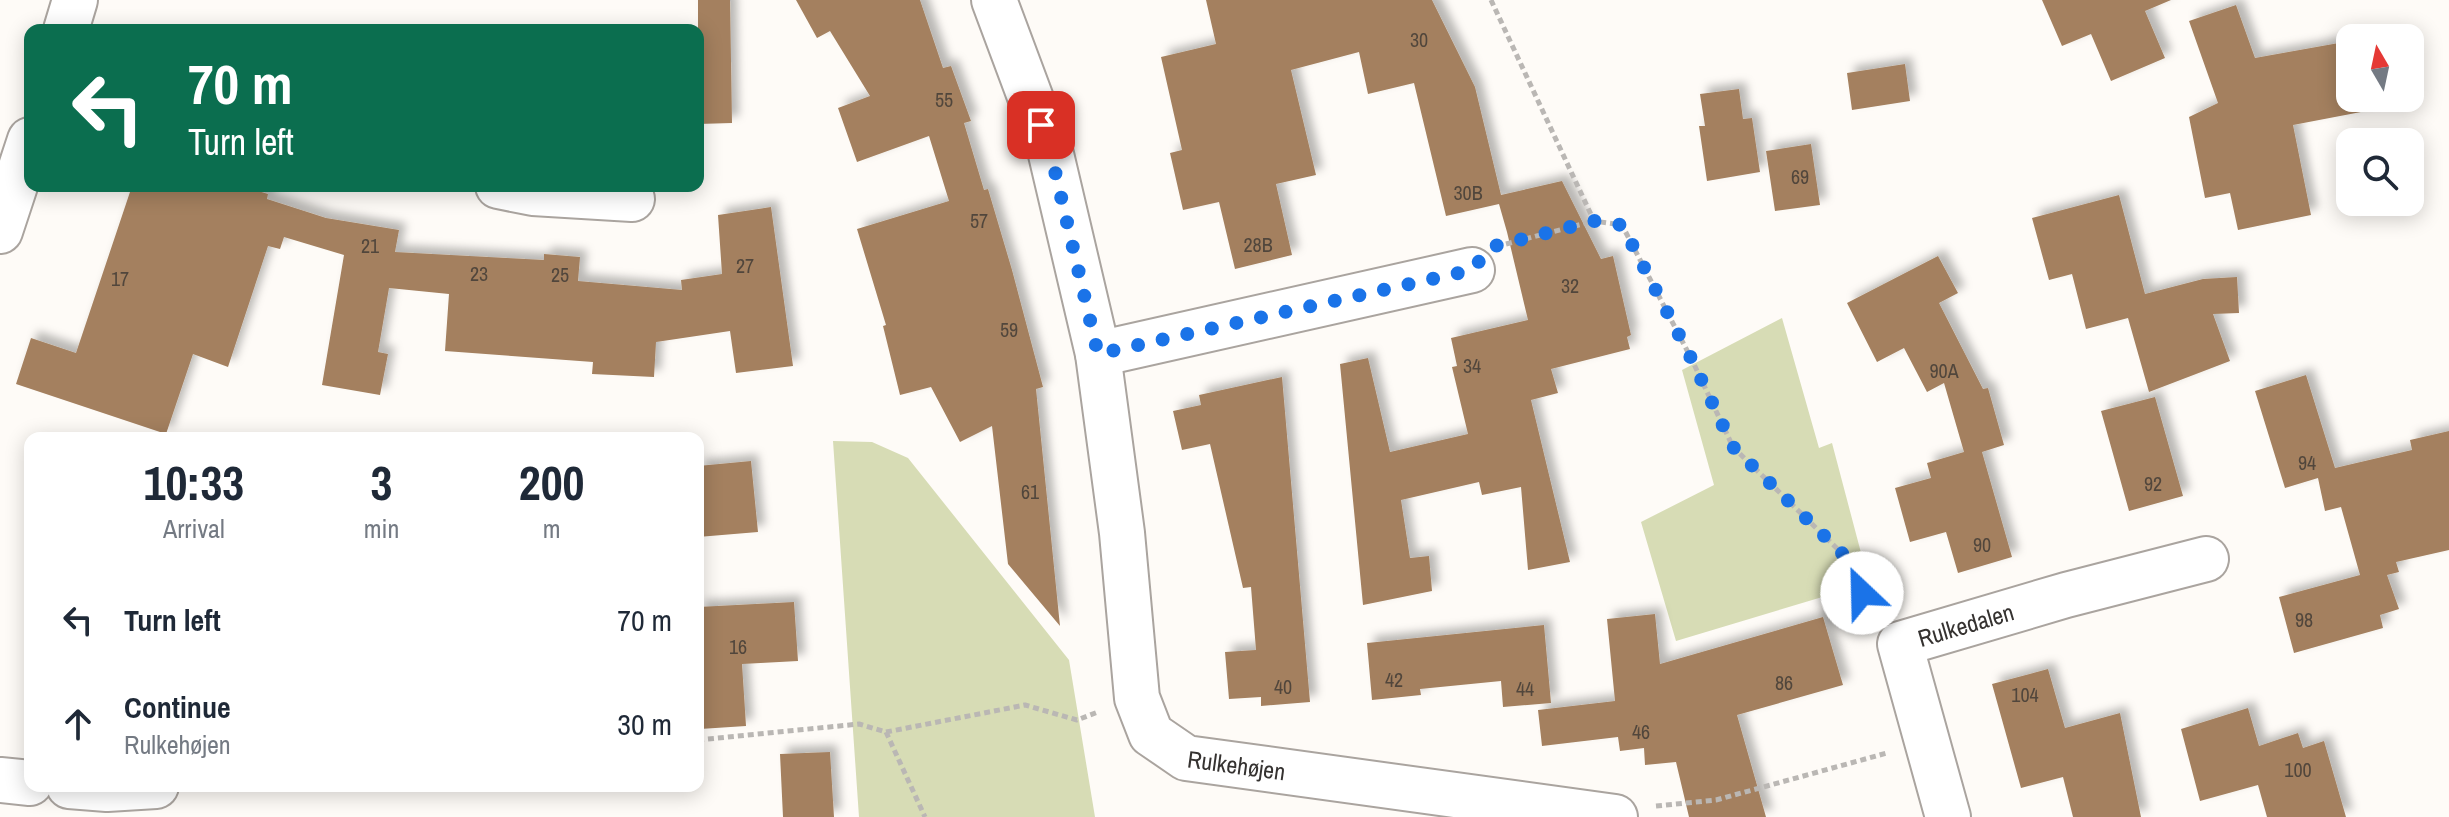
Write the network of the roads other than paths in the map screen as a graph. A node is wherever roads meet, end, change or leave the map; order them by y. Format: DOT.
graph roads {
  1 [pos="75,0"];
  2 [pos="994,0"];
  3 [pos="68,24"];
  4 [pos="24,158"];
  5 [pos="528,192"];
  6 [pos="632,199"];
  7 [pos="0,231"];
  8 [pos="1472,270"];
  9 [pos="1098,354"];
  10 [pos="2206,559"];
  11 [pos="0,780"];
  12 [pos="24,782"];
  13 [pos="1630,812"];
  14 [pos="1948,817"];
  1 -- 3 [label="street"];
  2 -- 9 [label="street, Rulkehøjen"];
  4 -- 7 [label="street"];
  5 -- 6 [label="street"];
  8 -- 9 [label="street"];
  9 -- 13 [label="street, Rulkehøjen"];
  10 -- 14 [label="street, Rulkedalen"];
  11 -- 12 [label="street"];
}
